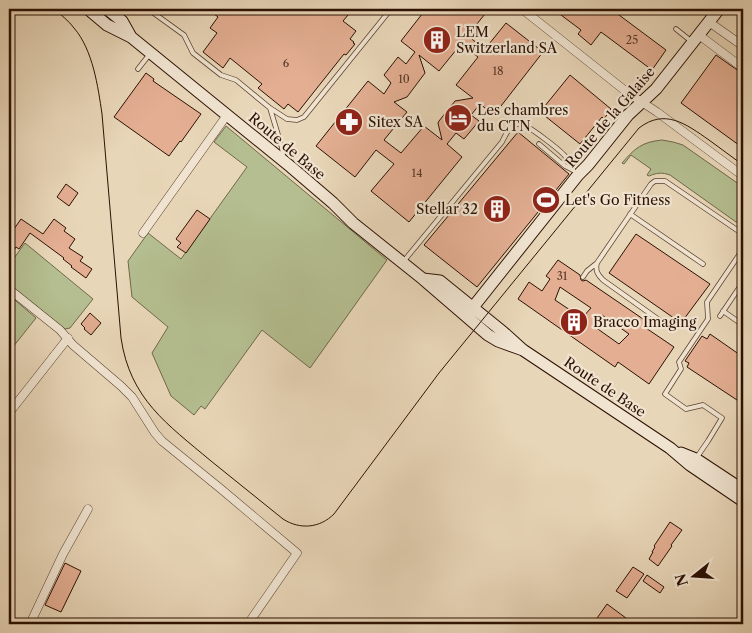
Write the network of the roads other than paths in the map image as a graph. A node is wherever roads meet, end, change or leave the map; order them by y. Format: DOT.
graph roads {
  1 [pos="88,9"];
  2 [pos="107,9"];
  3 [pos="148,9"];
  4 [pos="391,9"];
  5 [pos="522,9"];
  6 [pos="720,9"];
  7 [pos="709,22"];
  8 [pos="676,29"];
  9 [pos="132,37"];
  10 [pos="696,39"];
  11 [pos="743,46"];
  12 [pos="151,53"];
  13 [pos="743,68"];
  14 [pos="138,69"];
  15 [pos="641,102"];
  16 [pos="270,108"];
  17 [pos="228,115"];
  18 [pos="539,144"];
  19 [pos="283,161"];
  20 [pos="576,172"];
  21 [pos="743,176"];
  22 [pos="630,214"];
  23 [pos="743,232"];
  24 [pos="143,233"];
  25 [pos="743,249"];
  26 [pos="402,263"];
  27 [pos="597,263"];
  28 [pos="703,264"];
  29 [pos="583,277"];
  30 [pos="743,282"];
  31 [pos="9,289"];
  32 [pos="469,311"];
  33 [pos="723,311"];
  34 [pos="720,316"];
  35 [pos="662,322"];
  36 [pos="743,325"];
  37 [pos="68,338"];
  38 [pos="9,413"];
  39 [pos="693,462"];
  40 [pos="743,490"];
  41 [pos="743,501"];
  42 [pos="88,508"];
  43 [pos="30,624"];
  44 [pos="248,624"];
  1 -- 9 [label="street, Route de Base"];
  2 -- 9 [label="street, Route de Base"];
  3 -- 16 [label="lane"];
  4 -- 16 [label="lane"];
  5 -- 15 [label="street"];
  6 -- 7 [label="street, Route de la Galaise"];
  7 -- 10 [label="street, Route de la Galaise"];
  7 -- 11 [label="street"];
  8 -- 10 [label="lane"];
  9 -- 12 [label="street, Route de Base"];
  10 -- 13 [label="street"];
  10 -- 15 [label="street, Route de la Galaise"];
  12 -- 14 [label="lane"];
  12 -- 17 [label="street, Route de Base"];
  15 -- 20 [label="street, Route de la Galaise"];
  15 -- 21 [label="street"];
  16 -- 19 [label="lane"];
  17 -- 19 [label="street, Route de Base"];
  17 -- 24 [label="street"];
  18 -- 20 [label="lane"];
  19 -- 26 [label="street, Route de Base"];
  20 -- 26 [label="lane"];
  20 -- 32 [label="street, Route de la Galaise"];
  22 -- 23 [label="lane"];
  22 -- 27 [label="lane"];
  22 -- 28 [label="lane"];
  25 -- 39 [label="lane"];
  26 -- 32 [label="street, Route de Base"];
  27 -- 29 [label="lane"];
  27 -- 35 [label="lane"];
  30 -- 33 [label="lane"];
  31 -- 37 [label="street"];
  32 -- 39 [label="street, Route de Base"];
  33 -- 34 [label="lane"];
  33 -- 36 [label="lane"];
  37 -- 38 [label="street"];
  37 -- 44 [label="street"];
  39 -- 40 [label="street, Route de Base"];
  39 -- 41 [label="street, Route de Base"];
  42 -- 43 [label="street"];
}
